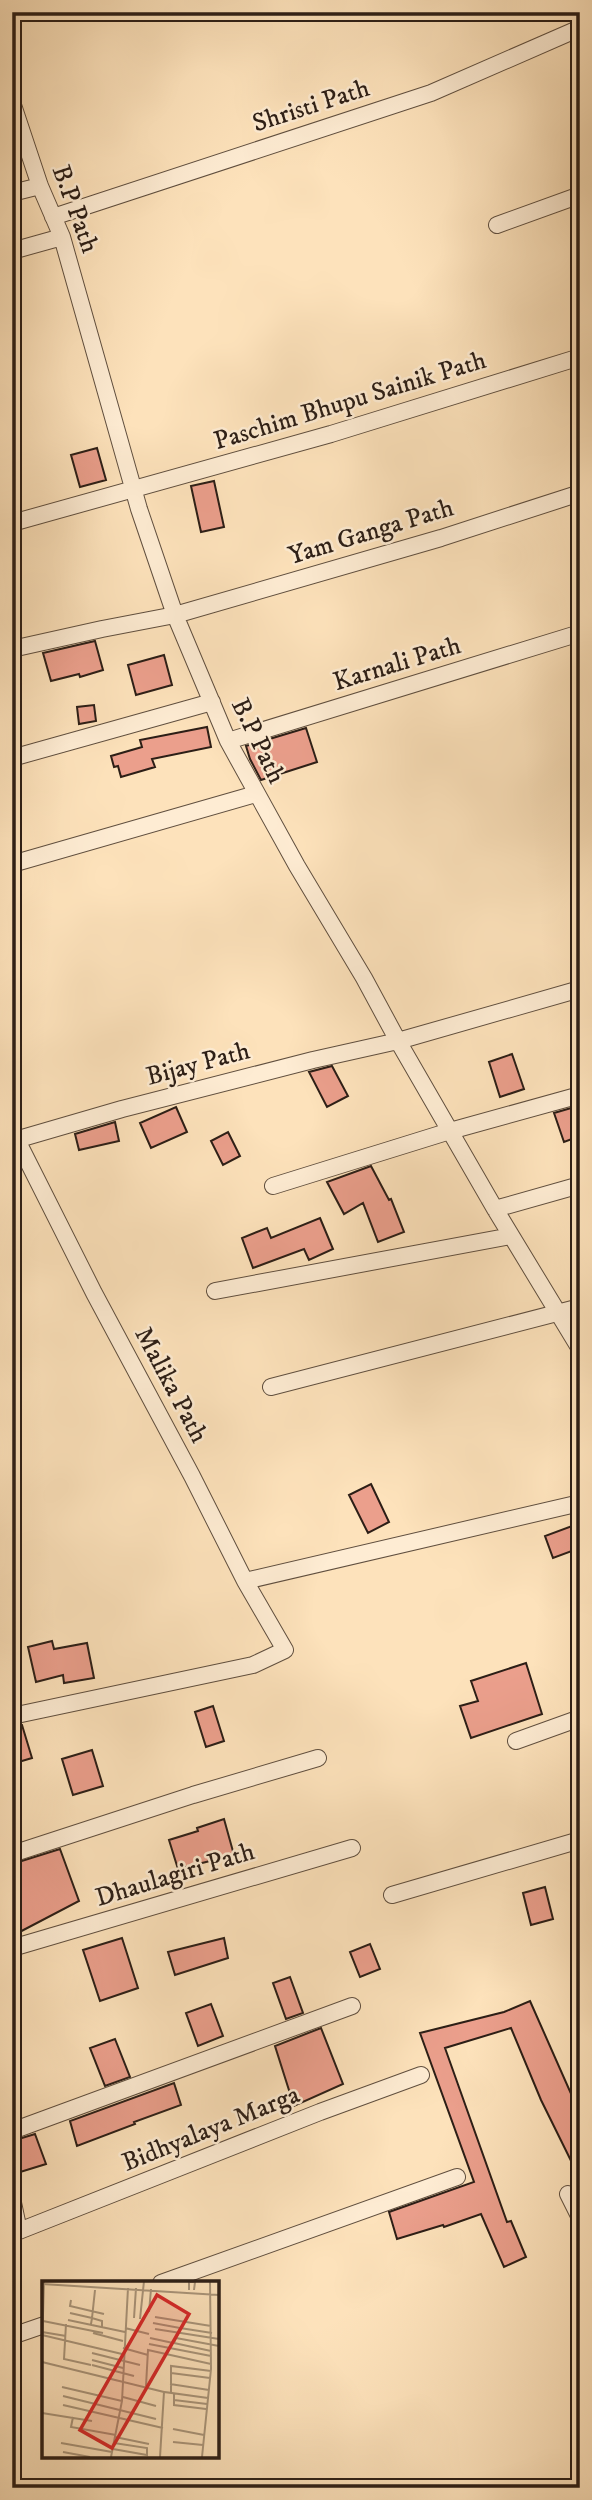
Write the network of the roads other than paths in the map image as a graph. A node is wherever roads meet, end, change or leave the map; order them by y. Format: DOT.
graph roads {
  1 [pos="580,29"];
  2 [pos="12,102"];
  3 [pos="40,186"];
  4 [pos="12,194"];
  5 [pos="580,195"];
  6 [pos="53,218"];
  7 [pos="497,225"];
  8 [pos="62,237"];
  9 [pos="12,251"];
  10 [pos="580,357"];
  11 [pos="134,490"];
  12 [pos="580,494"];
  13 [pos="12,523"];
  14 [pos="175,615"];
  15 [pos="580,633"];
  16 [pos="12,649"];
  17 [pos="212,702"];
  18 [pos="228,741"];
  19 [pos="12,758"];
  20 [pos="256,794"];
  21 [pos="12,864"];
  22 [pos="580,989"];
  23 [pos="398,1041"];
  24 [pos="580,1095"];
  25 [pos="450,1131"];
  26 [pos="15,1141"];
  27 [pos="580,1185"];
  28 [pos="273,1186"];
  29 [pos="495,1209"];
  30 [pos="511,1236"];
  31 [pos="215,1291"];
  32 [pos="580,1307"];
  33 [pos="559,1314"];
  34 [pos="580,1349"];
  35 [pos="271,1387"];
  36 [pos="580,1503"];
  37 [pos="245,1581"];
  38 [pos="12,1716"];
  39 [pos="580,1718"];
  40 [pos="516,1741"];
  41 [pos="318,1758"];
  42 [pos="580,1840"];
  43 [pos="352,1848"];
  44 [pos="12,1854"];
  45 [pos="392,1895"];
  46 [pos="12,1948"];
  47 [pos="352,2006"];
  48 [pos="421,2075"];
  49 [pos="12,2131"];
  50 [pos="457,2177"];
  51 [pos="568,2194"];
  52 [pos="12,2198"];
  53 [pos="580,2218"];
  54 [pos="16,2232"];
  55 [pos="167,2281"];
  56 [pos="42,2326"];
  57 [pos="12,2336"];
  1 -- 6 [label="street, Shristi Path"];
  2 -- 3 [label="street, B.P Path"];
  3 -- 4 [label="street"];
  3 -- 6 [label="street, B.P Path"];
  5 -- 7 [label="street"];
  6 -- 8 [label="street, B.P Path"];
  8 -- 9 [label="street"];
  8 -- 11 [label="street, B.P Path"];
  10 -- 11 [label="street, Paschim Bhupu Sainik Path"];
  11 -- 13 [label="street, Paschim Bhupu Sainik Path"];
  11 -- 14 [label="street, B.P Path"];
  12 -- 14 [label="street, Yam Ganga Path"];
  14 -- 16 [label="street, Yam Ganga Path"];
  14 -- 17 [label="street, B.P Path"];
  15 -- 18 [label="street, Karnali Path"];
  17 -- 18 [label="street, B.P Path"];
  17 -- 19 [label="street"];
  18 -- 20 [label="street, B.P Path"];
  20 -- 21 [label="street"];
  20 -- 23 [label="street, B.P Path"];
  22 -- 23 [label="street, Bijay Path"];
  23 -- 25 [label="street, B.P Path"];
  23 -- 26 [label="street, Bijay Path"];
  24 -- 25 [label="street"];
  25 -- 28 [label="street"];
  25 -- 29 [label="street, B.P Path"];
  26 -- 37 [label="street, Malika Path"];
  27 -- 29 [label="street"];
  29 -- 30 [label="street, B.P Path"];
  30 -- 31 [label="street"];
  30 -- 33 [label="street, B.P Path"];
  32 -- 33 [label="street"];
  33 -- 34 [label="street, B.P Path"];
  33 -- 35 [label="street"];
  36 -- 37 [label="street"];
  37 -- 38 [label="street, Malika Path"];
  39 -- 40 [label="street"];
  41 -- 44 [label="street"];
  42 -- 45 [label="street"];
  43 -- 46 [label="street, Dhaulagiri Path"];
  47 -- 49 [label="street"];
  48 -- 54 [label="street, Bidhyalaya Marga"];
  50 -- 55 [label="street"];
  51 -- 53 [label="street"];
  52 -- 54 [label="street, Bidhyalaya Marga"];
  56 -- 57 [label="street"];
}
